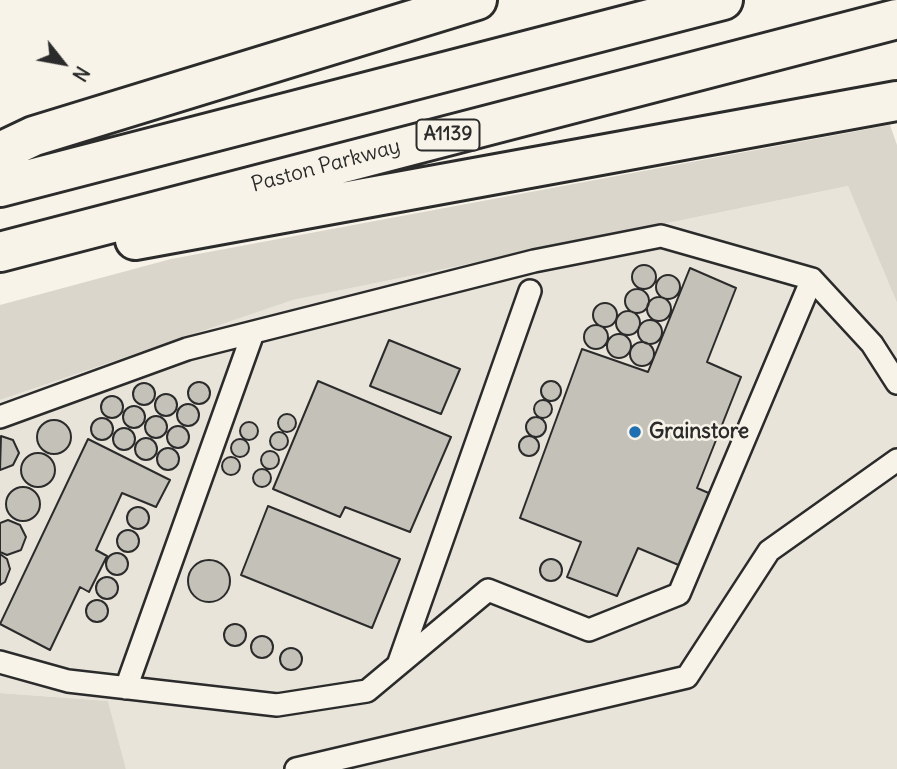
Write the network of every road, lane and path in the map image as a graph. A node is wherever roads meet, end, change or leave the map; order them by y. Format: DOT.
graph roads {
  1 [pos="477,0"];
  2 [pos="723,0"];
  3 [pos="897,19"];
  4 [pos="897,101"];
  5 [pos="0,152"];
  6 [pos="0,187"];
  7 [pos="0,252"];
  8 [pos="0,265"];
  9 [pos="812,279"];
  10 [pos="530,291"];
  11 [pos="253,332"];
  12 [pos="897,383"];
  13 [pos="0,417"];
  14 [pos="897,460"];
  15 [pos="0,662"];
  16 [pos="398,665"];
  17 [pos="127,688"];
  18 [pos="296,769"];
  1 -- 5 [label="highway"];
  2 -- 6 [label="highway"];
  3 -- 7 [label="highway, Paston Parkway / A1139"];
  4 -- 8 [label="highway, A1139"];
  9 -- 11 [label="lane"];
  9 -- 12 [label="lane"];
  9 -- 16 [label="lane"];
  10 -- 16 [label="lane"];
  11 -- 13 [label="lane"];
  11 -- 17 [label="lane"];
  14 -- 18 [label="lane"];
  15 -- 17 [label="lane"];
  16 -- 17 [label="lane"];
}
